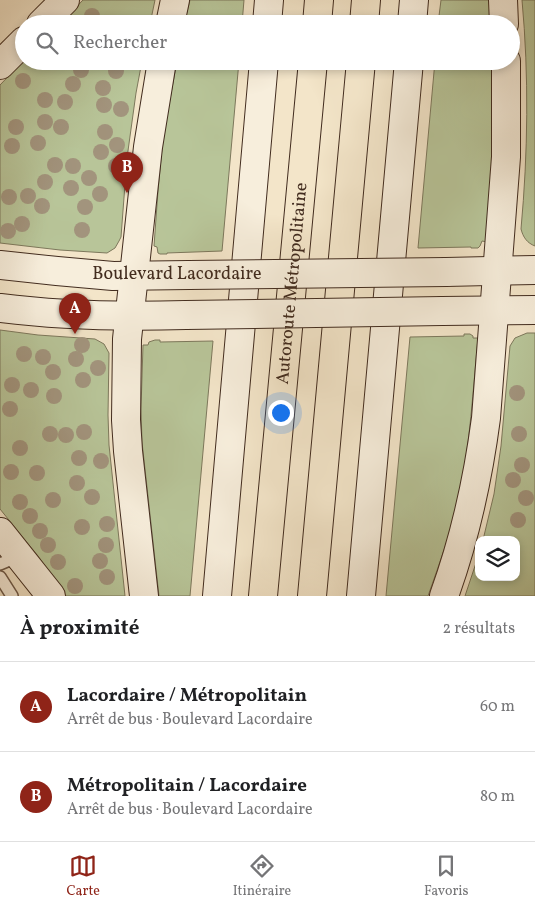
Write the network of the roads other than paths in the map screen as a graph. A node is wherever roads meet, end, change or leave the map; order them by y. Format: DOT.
graph roads {
  1 [pos="65,0"];
  2 [pos="175,0"];
  3 [pos="269,0"];
  4 [pos="319,0"];
  5 [pos="366,0"];
  6 [pos="414,0"];
  7 [pos="503,0"];
  8 [pos="50,15"];
  9 [pos="172,15"];
  10 [pos="268,15"];
  11 [pos="317,15"];
  12 [pos="365,15"];
  13 [pos="413,15"];
  14 [pos="504,15"];
  15 [pos="15,50"];
  16 [pos="0,65"];
  17 [pos="161,70"];
  18 [pos="263,70"];
  19 [pos="312,70"];
  20 [pos="360,70"];
  21 [pos="408,70"];
  22 [pos="506,70"];
  23 [pos="0,265"];
  24 [pos="535,270"];
  25 [pos="497,271"];
  26 [pos="133,276"];
  27 [pos="0,308"];
  28 [pos="494,310"];
  29 [pos="535,310"];
  30 [pos="130,316"];
  31 [pos="0,532"];
  32 [pos="10,560"];
  33 [pos="0,577"];
  34 [pos="12,596"];
  35 [pos="51,596"];
  36 [pos="144,596"];
  37 [pos="217,596"];
  38 [pos="263,596"];
  39 [pos="312,596"];
  40 [pos="361,596"];
  41 [pos="444,596"];
  1 -- 8 [label="main road"];
  2 -- 9 [label="main road"];
  3 -- 10 [label="main road"];
  4 -- 11 [label="highway"];
  5 -- 12 [label="highway"];
  6 -- 13 [label="main road"];
  7 -- 14 [label="main road"];
  15 -- 16 [label="main road"];
  17 -- 26 [label="main road"];
  18 -- 37 [label="main road"];
  19 -- 38 [label="highway, Autoroute Métropolitaine"];
  20 -- 39 [label="highway"];
  21 -- 40 [label="main road"];
  22 -- 25 [label="main road"];
  23 -- 26 [label="main road, Boulevard Lacordaire"];
  24 -- 25 [label="main road, Boulevard Lacordaire"];
  25 -- 26 [label="main road, Boulevard Lacordaire, bridge"];
  25 -- 28 [label="main road"];
  26 -- 30 [label="main road"];
  27 -- 30 [label="main road"];
  28 -- 29 [label="main road"];
  28 -- 30 [label="main road, bridge"];
  28 -- 41 [label="main road"];
  30 -- 36 [label="main road"];
  31 -- 32 [label="main road"];
  32 -- 35 [label="main road"];
  33 -- 34 [label="lane"];
}
